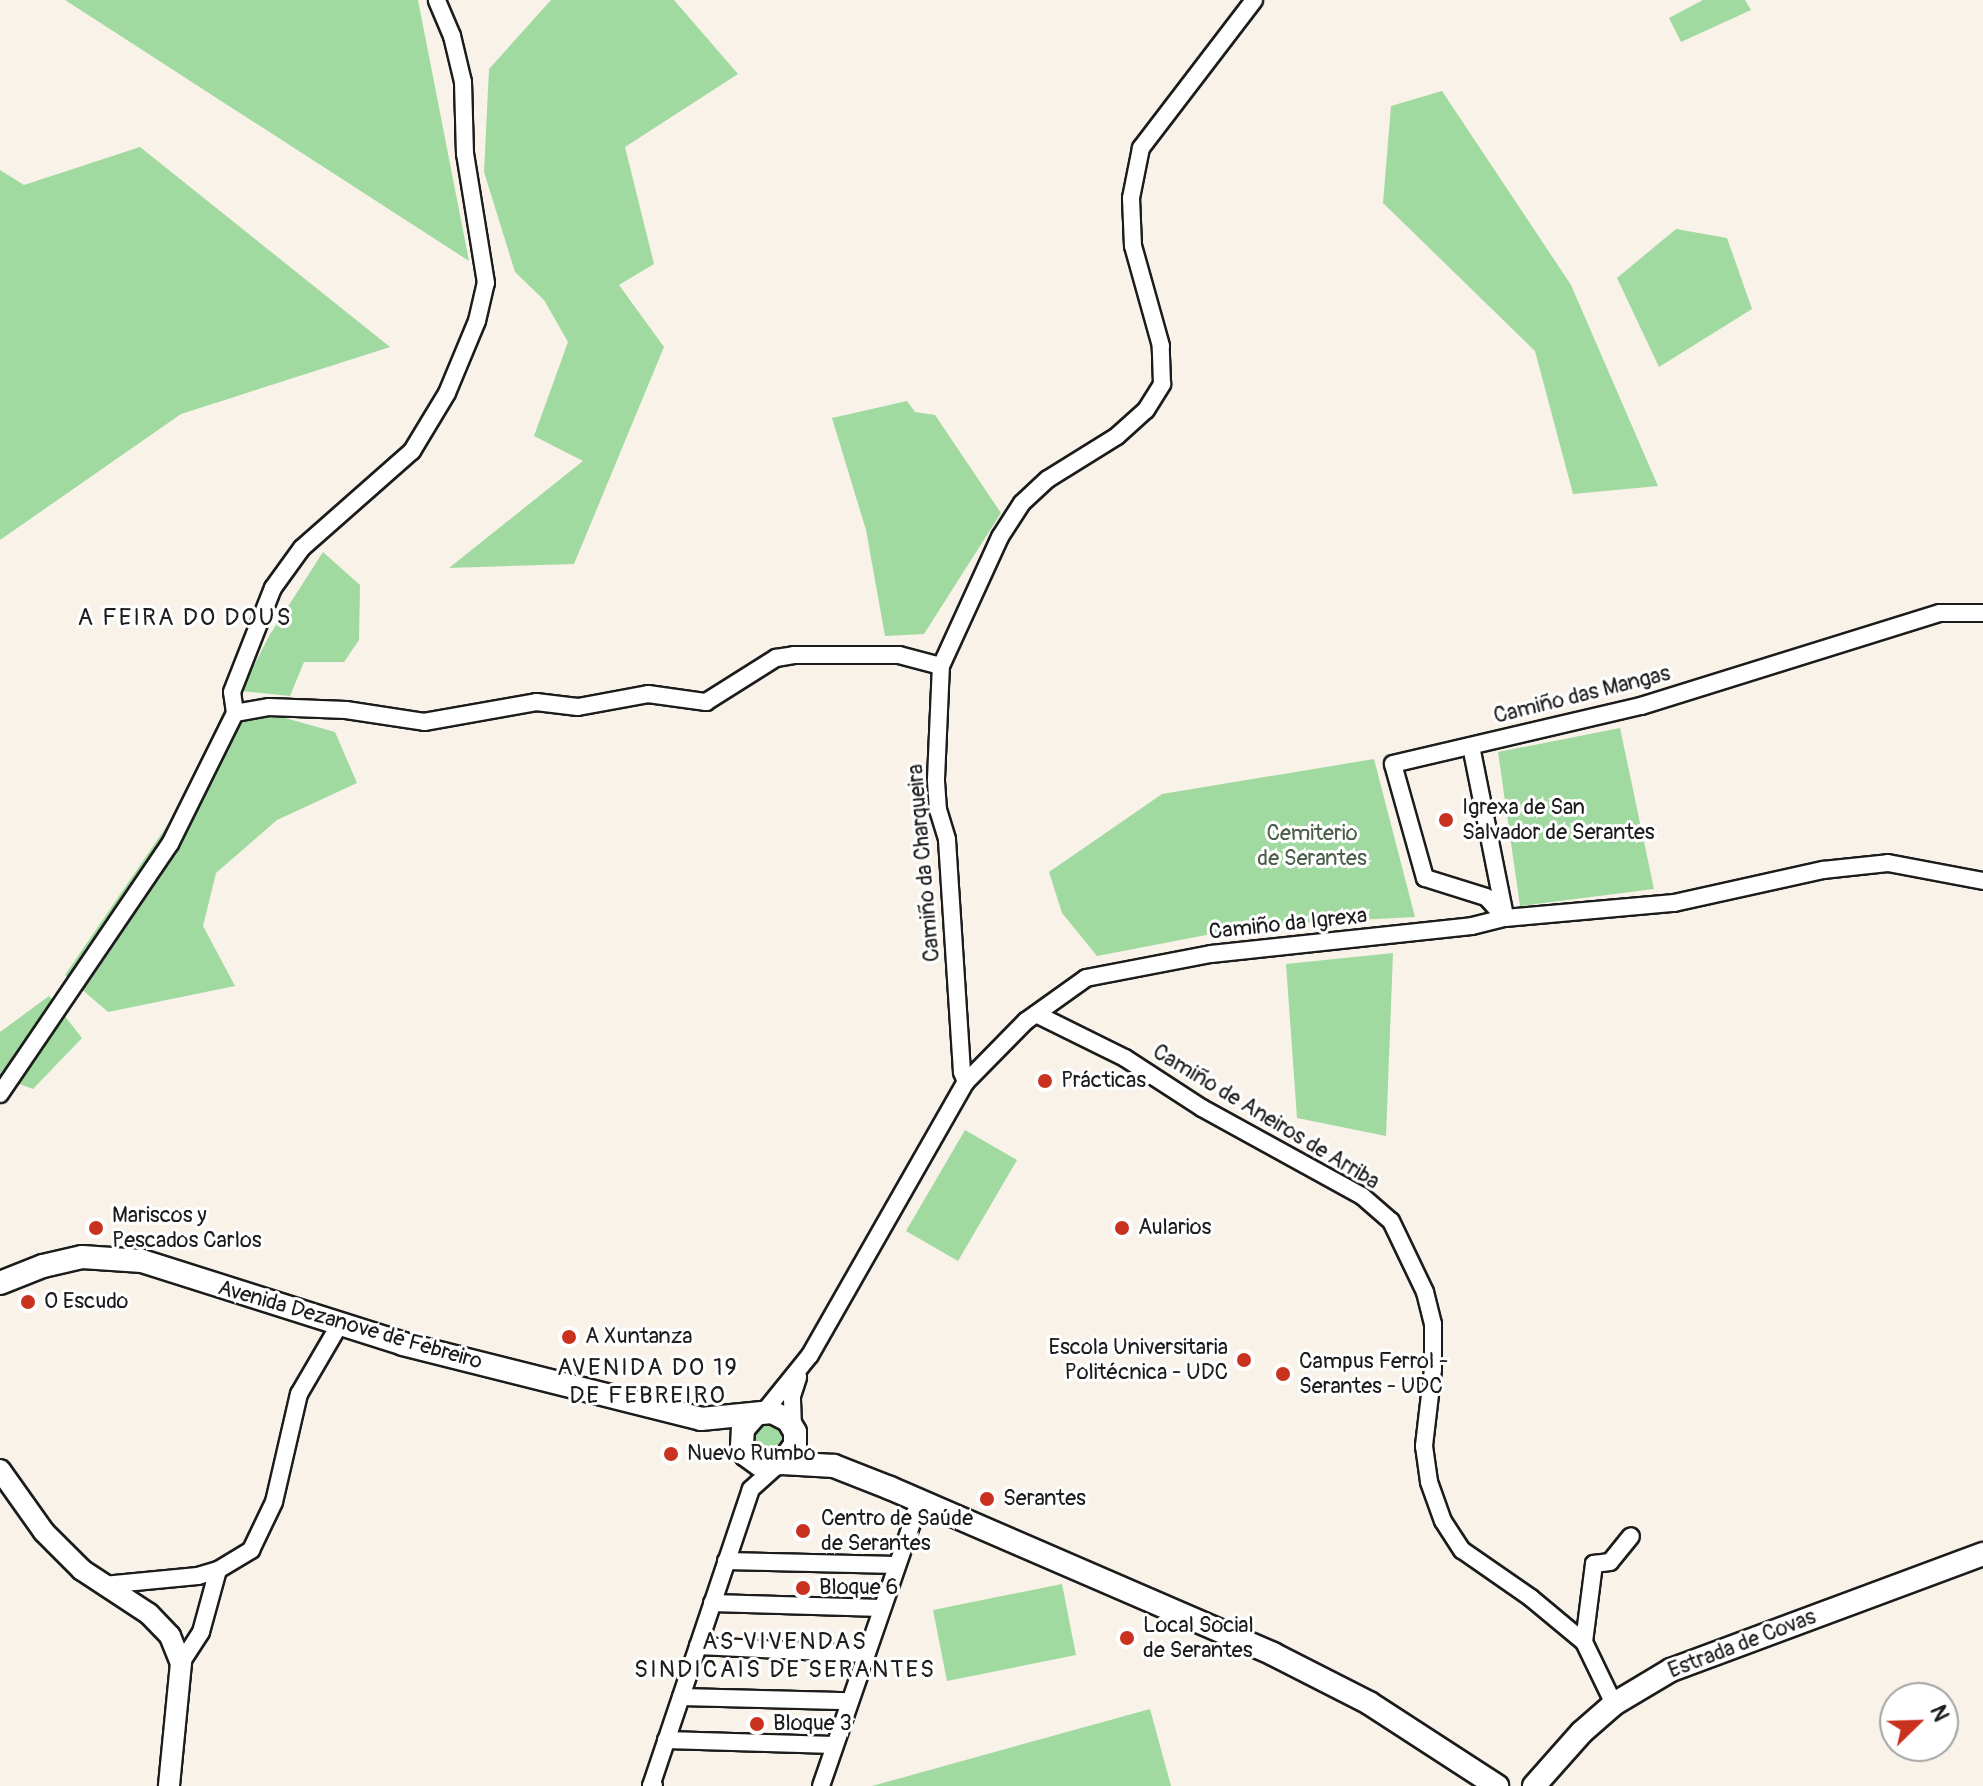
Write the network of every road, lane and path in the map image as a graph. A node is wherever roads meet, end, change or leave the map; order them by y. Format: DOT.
graph roads {
  1 [pos="437,0"];
  2 [pos="1254,0"];
  3 [pos="1983,613"];
  4 [pos="941,666"];
  5 [pos="235,713"];
  6 [pos="1471,746"];
  7 [pos="1983,881"];
  8 [pos="1505,918"];
  9 [pos="1036,1014"];
  10 [pos="966,1082"];
  11 [pos="0,1094"];
  12 [pos="0,1283"];
  13 [pos="341,1322"];
  14 [pos="800,1371"];
  15 [pos="759,1414"];
  16 [pos="701,1419"];
  17 [pos="794,1430"];
  18 [pos="744,1450"];
  19 [pos="780,1464"];
  20 [pos="834,1466"];
  21 [pos="0,1470"];
  22 [pos="751,1489"];
  23 [pos="920,1500"];
  24 [pos="1631,1536"];
  25 [pos="1983,1554"];
  26 [pos="726,1561"];
  27 [pos="897,1565"];
  28 [pos="218,1570"];
  29 [pos="104,1585"];
  30 [pos="712,1603"];
  31 [pos="882,1608"];
  32 [pos="1584,1642"];
  33 [pos="698,1646"];
  34 [pos="866,1654"];
  35 [pos="181,1663"];
  36 [pos="681,1697"];
  37 [pos="850,1701"];
  38 [pos="1614,1704"];
  39 [pos="666,1740"];
  40 [pos="834,1745"];
  41 [pos="169,1786"];
  42 [pos="654,1786"];
  43 [pos="821,1786"];
  44 [pos="1497,1786"];
  45 [pos="1534,1786"];
  1 -- 5 [label="street"];
  2 -- 4 [label="street, Camiño da Charqueira"];
  3 -- 6 [label="street, Camiño das Mangas"];
  4 -- 5 [label="street"];
  4 -- 10 [label="street, Camiño da Charqueira"];
  5 -- 11 [label="street"];
  6 -- 8 [label="street"];
  6 -- 8 [label="street, Camiño das Mangas"];
  7 -- 8 [label="street, Camiño da Igrexa"];
  8 -- 9 [label="street, Camiño da Igrexa"];
  9 -- 10 [label="street, Camiño da Igrexa"];
  9 -- 32 [label="street, Camiño de Aneiros de Arriba"];
  10 -- 14 [label="street, Camiño da Igrexa"];
  12 -- 13 [label="main road, Avenida Dezanove de Febreiro"];
  13 -- 16 [label="main road, Avenida Dezanove de Febreiro"];
  13 -- 28 [label="street"];
  14 -- 15 [label="street"];
  14 -- 17 [label="street"];
  15 -- 16 [label="main road, Avenida Dezanove de Febreiro"];
  15 -- 17 [label="main road"];
  15 -- 18 [label="main road"];
  16 -- 18 [label="main road, Avenida Dezanove de Febreiro"];
  17 -- 19 [label="main road"];
  17 -- 20 [label="main road"];
  18 -- 19 [label="main road"];
  18 -- 22 [label="street"];
  19 -- 20 [label="main road"];
  19 -- 22 [label="street"];
  20 -- 23 [label="main road"];
  21 -- 29 [label="street"];
  22 -- 26 [label="street"];
  23 -- 27 [label="street"];
  23 -- 44 [label="main road"];
  24 -- 32 [label="street"];
  25 -- 38 [label="main road, Estrada de Covas"];
  26 -- 27 [label="street"];
  26 -- 30 [label="street"];
  27 -- 31 [label="street"];
  28 -- 29 [label="street"];
  28 -- 35 [label="street"];
  29 -- 35 [label="street"];
  30 -- 31 [label="street"];
  30 -- 33 [label="street"];
  31 -- 34 [label="street"];
  32 -- 38 [label="street, Camiño de Aneiros de Arriba"];
  33 -- 34 [label="street"];
  33 -- 36 [label="street"];
  34 -- 37 [label="street"];
  35 -- 41 [label="street"];
  36 -- 37 [label="street"];
  36 -- 39 [label="street"];
  37 -- 40 [label="street"];
  38 -- 45 [label="main road, Estrada de Covas"];
  39 -- 40 [label="street"];
  39 -- 42 [label="street"];
  40 -- 43 [label="street"];
}
